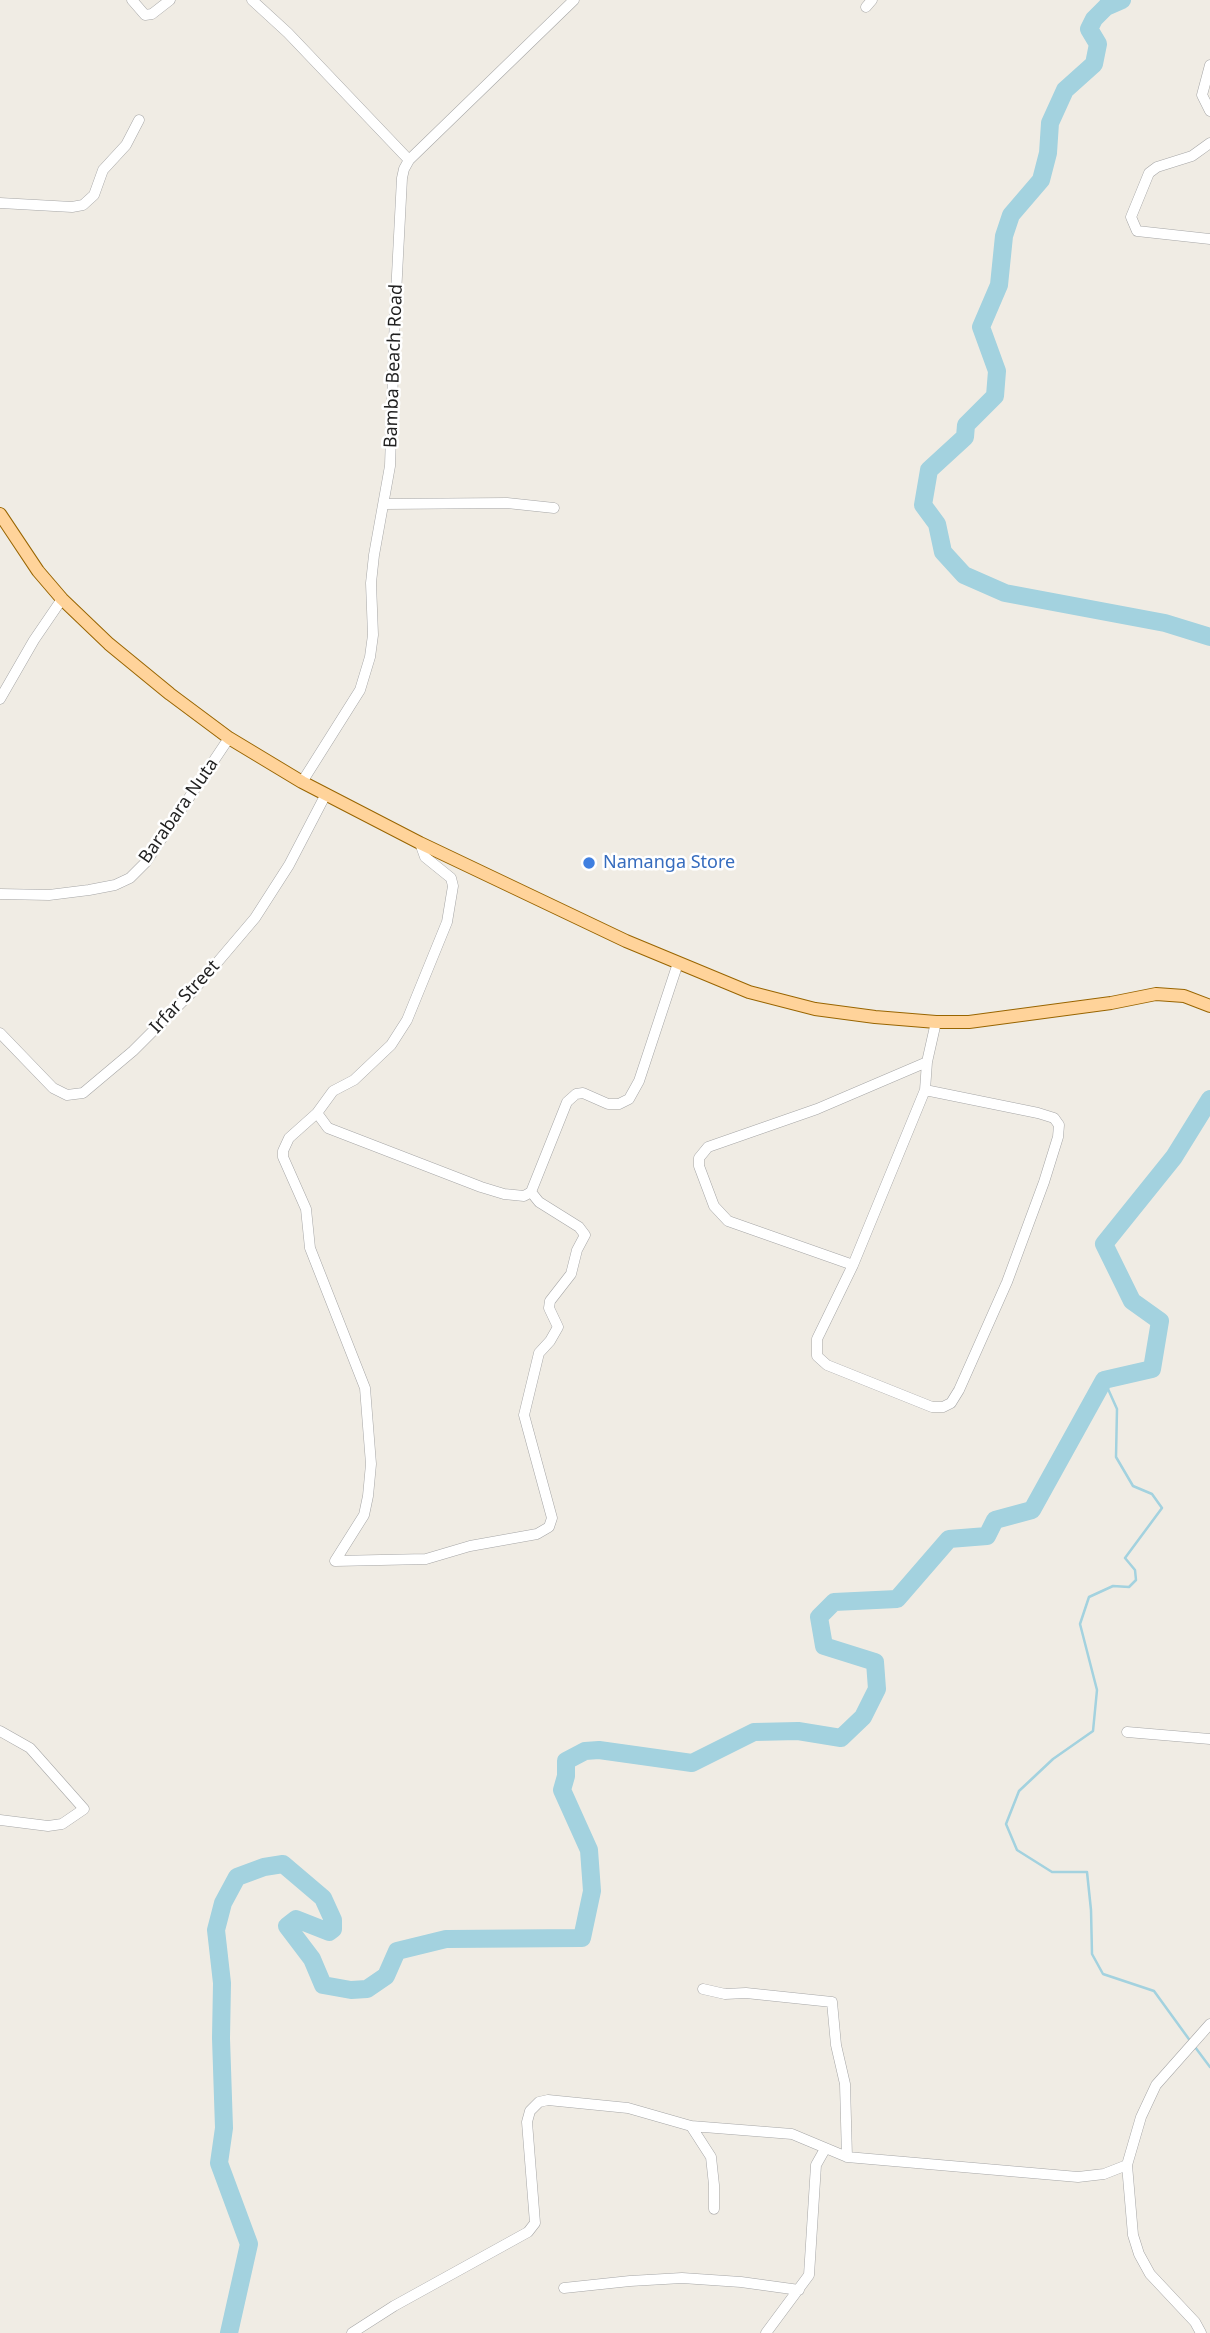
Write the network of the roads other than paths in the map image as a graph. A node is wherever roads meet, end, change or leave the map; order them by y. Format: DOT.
graph roads {
  1 [pos="132,0"];
  2 [pos="170,0"];
  3 [pos="252,0"];
  4 [pos="574,0"];
  5 [pos="1210,65"];
  6 [pos="1210,111"];
  7 [pos="139,120"];
  8 [pos="1210,143"];
  9 [pos="409,160"];
  10 [pos="0,203"];
  11 [pos="1210,239"];
  12 [pos="384,504"];
  13 [pos="554,508"];
  14 [pos="0,514"];
  15 [pos="62,598"];
  16 [pos="0,699"];
  17 [pos="229,738"];
  18 [pos="302,782"];
  19 [pos="326,794"];
  20 [pos="420,843"];
  21 [pos="0,894"];
  22 [pos="678,963"];
  23 [pos="1210,1006"];
  24 [pos="936,1022"];
  25 [pos="0,1034"];
  26 [pos="927,1062"];
  27 [pos="925,1090"];
  28 [pos="317,1113"];
  29 [pos="531,1192"];
  30 [pos="853,1265"];
  31 [pos="0,1731"];
  32 [pos="1127,1732"];
  33 [pos="1210,1738"];
  34 [pos="0,1820"];
  35 [pos="703,1989"];
  36 [pos="1210,2024"];
  37 [pos="691,2126"];
  38 [pos="825,2149"];
  39 [pos="847,2157"];
  40 [pos="1127,2165"];
  41 [pos="714,2209"];
  42 [pos="564,2288"];
  43 [pos="799,2290"];
  44 [pos="352,2333"];
  45 [pos="766,2333"];
  46 [pos="1201,2333"];
  1 -- 2 [label="street"];
  3 -- 9 [label="street"];
  4 -- 9 [label="street"];
  5 -- 6 [label="street"];
  7 -- 10 [label="street"];
  8 -- 11 [label="street"];
  9 -- 12 [label="street, Bamba Beach Road"];
  12 -- 13 [label="street"];
  12 -- 18 [label="street, Bamba Beach Road"];
  14 -- 15 [label="main road"];
  15 -- 16 [label="street"];
  15 -- 17 [label="main road"];
  17 -- 18 [label="main road"];
  17 -- 21 [label="street, Barabara Nuta"];
  18 -- 19 [label="main road"];
  19 -- 20 [label="main road"];
  19 -- 25 [label="street, Irfar Street"];
  20 -- 22 [label="main road"];
  20 -- 28 [label="street"];
  22 -- 24 [label="main road"];
  22 -- 29 [label="street"];
  23 -- 24 [label="main road"];
  24 -- 26 [label="street"];
  26 -- 27 [label="street"];
  26 -- 30 [label="street"];
  27 -- 30 [label="street"];
  27 -- 30 [label="street"];
  28 -- 29 [label="street"];
  28 -- 29 [label="street"];
  31 -- 34 [label="street"];
  32 -- 33 [label="street"];
  35 -- 39 [label="street"];
  36 -- 40 [label="street"];
  37 -- 38 [label="street"];
  37 -- 41 [label="street"];
  37 -- 44 [label="street"];
  38 -- 39 [label="street"];
  38 -- 43 [label="street"];
  39 -- 40 [label="street"];
  40 -- 46 [label="street"];
  42 -- 43 [label="street"];
  43 -- 45 [label="street"];
}
